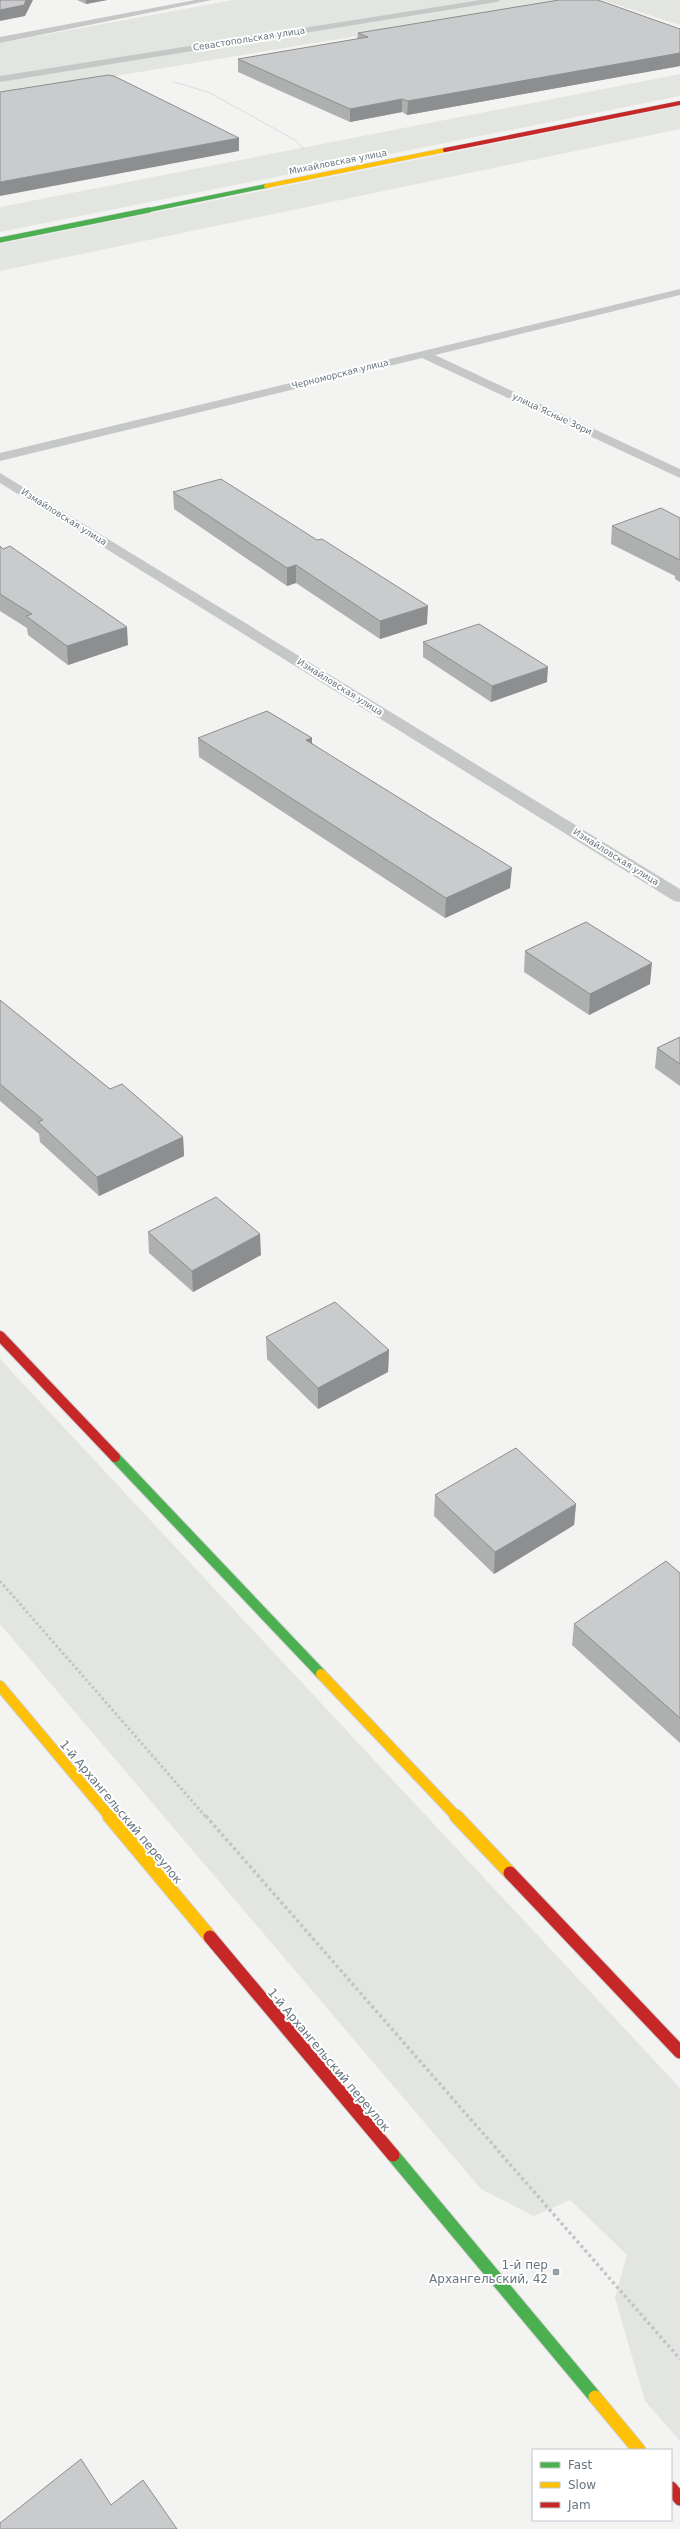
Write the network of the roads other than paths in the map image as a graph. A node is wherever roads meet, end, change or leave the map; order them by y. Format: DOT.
graph roads {
  1 [pos="208,0"];
  2 [pos="497,0"];
  3 [pos="0,40"];
  4 [pos="0,78"];
  5 [pos="680,103"];
  6 [pos="0,240"];
  7 [pos="680,292"];
  8 [pos="424,354"];
  9 [pos="0,457"];
  10 [pos="680,474"];
  11 [pos="0,477"];
  12 [pos="680,897"];
  13 [pos="0,1336"];
  14 [pos="0,1686"];
  15 [pos="680,2052"];
  16 [pos="638,2449"];
  17 [pos="672,2489"];
  18 [pos="680,2499"];
  1 -- 3 [label="street"];
  2 -- 4 [label="street, Севастопольская улица"];
  5 -- 6 [label="street, Михайловская улица"];
  7 -- 8 [label="street, Черноморская улица"];
  8 -- 9 [label="street, Черноморская улица"];
  8 -- 10 [label="street, улица Ясные Зори"];
  11 -- 12 [label="street, Измайловская улица"];
  13 -- 15 [label="street"];
  14 -- 16 [label="street, 1-й Архангельский переулок"];
  17 -- 18 [label="street"];
}
